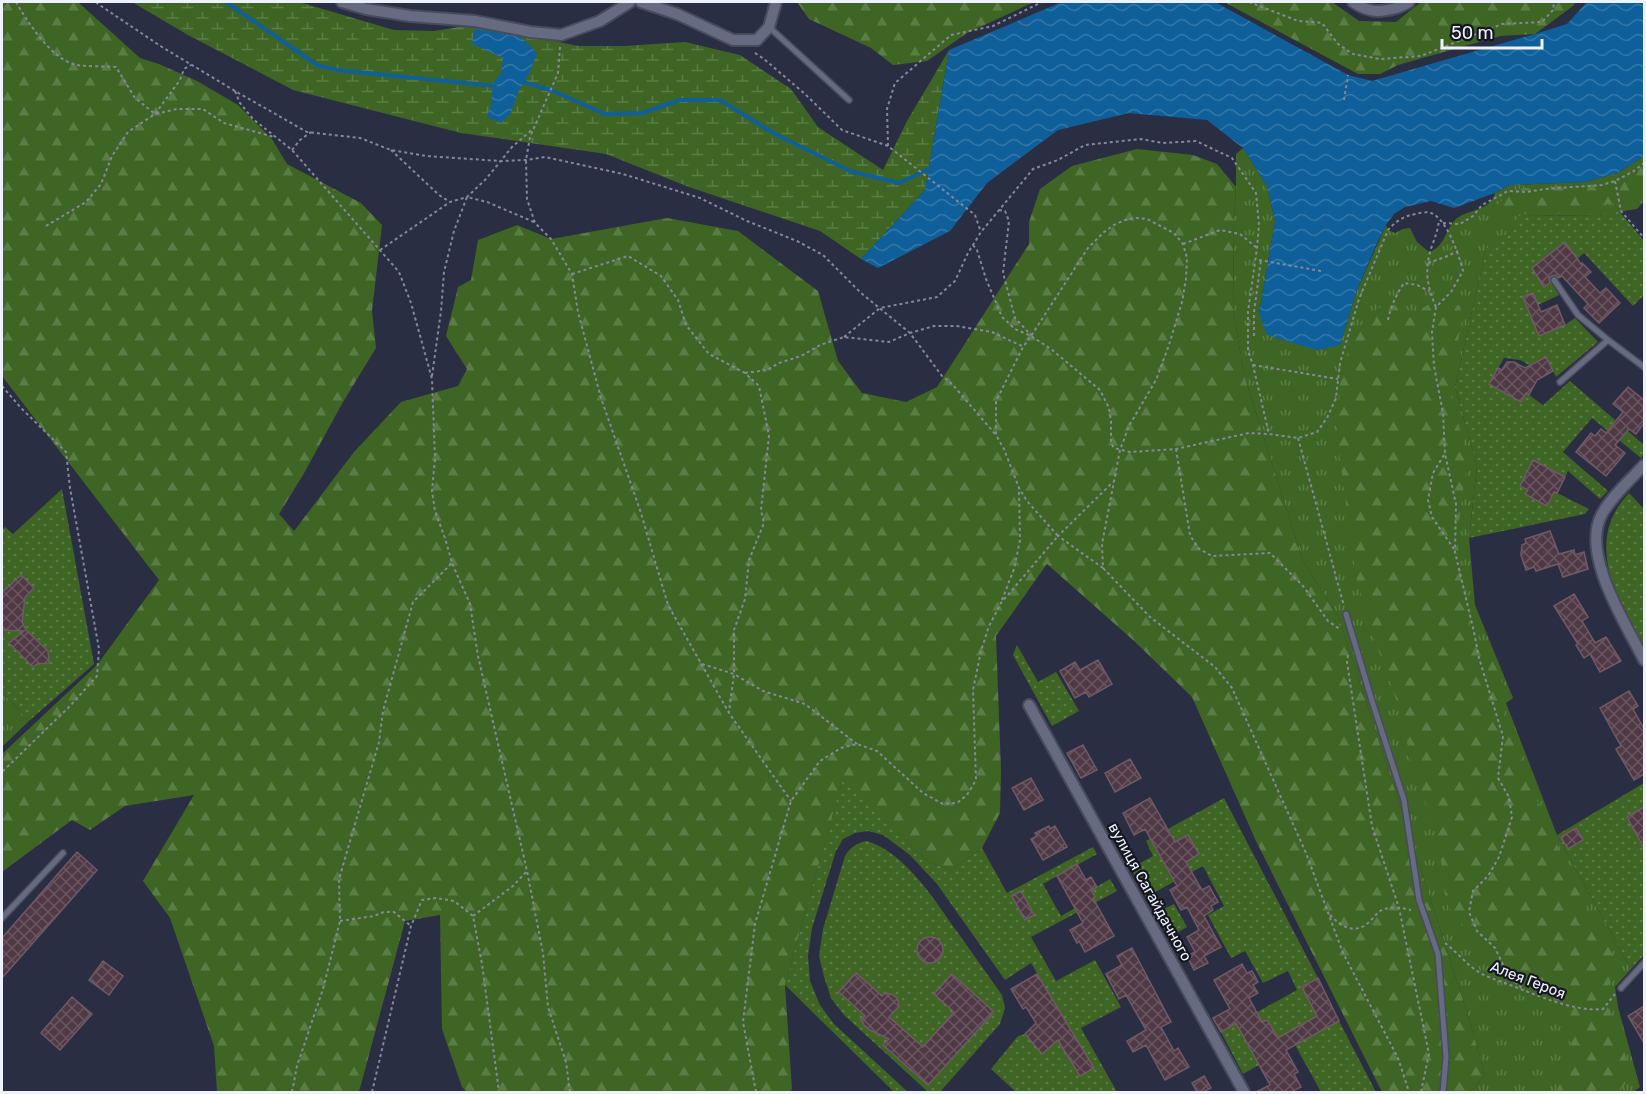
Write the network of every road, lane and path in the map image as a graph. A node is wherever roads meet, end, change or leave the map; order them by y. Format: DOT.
graph roads {
  1 [pos="16,2"];
  2 [pos="96,2"];
  3 [pos="342,2"];
  4 [pos="630,2"];
  5 [pos="641,2"];
  6 [pos="776,2"];
  7 [pos="1042,2"];
  8 [pos="1249,2"];
  9 [pos="1353,2"];
  10 [pos="1409,2"];
  11 [pos="1553,2"];
  12 [pos="769,27"];
  13 [pos="561,35"];
  14 [pos="733,40"];
  15 [pos="191,65"];
  16 [pos="1348,75"];
  17 [pos="235,91"];
  18 [pos="849,99"];
  19 [pos="1344,100"];
  20 [pos="154,114"];
  21 [pos="535,127"];
  22 [pos="311,132"];
  23 [pos="276,138"];
  24 [pos="888,146"];
  25 [pos="291,150"];
  26 [pos="391,150"];
  27 [pos="526,160"];
  28 [pos="500,161"];
  29 [pos="1644,163"];
  30 [pos="1615,181"];
  31 [pos="467,197"];
  32 [pos="450,202"];
  33 [pos="999,210"];
  34 [pos="1439,220"];
  35 [pos="536,223"];
  36 [pos="1443,223"];
  37 [pos="46,226"];
  38 [pos="981,232"];
  39 [pos="1644,238"];
  40 [pos="1183,244"];
  41 [pos="973,245"];
  42 [pos="1257,248"];
  43 [pos="380,250"];
  44 [pos="1458,251"];
  45 [pos="1256,259"];
  46 [pos="1261,260"];
  47 [pos="1428,263"];
  48 [pos="1321,272"];
  49 [pos="572,274"];
  50 [pos="1554,280"];
  51 [pos="1429,291"];
  52 [pos="1436,307"];
  53 [pos="880,308"];
  54 [pos="1388,320"];
  55 [pos="910,333"];
  56 [pos="1031,336"];
  57 [pos="1254,336"];
  58 [pos="844,338"];
  59 [pos="1608,340"];
  60 [pos="1023,347"];
  61 [pos="1253,365"];
  62 [pos="1644,367"];
  63 [pos="745,373"];
  64 [pos="432,379"];
  65 [pos="1338,379"];
  66 [pos="1560,382"];
  67 [pos="2,386"];
  68 [pos="1269,434"];
  69 [pos="996,435"];
  70 [pos="1298,438"];
  71 [pos="1176,449"];
  72 [pos="1120,450"];
  73 [pos="1445,454"];
  74 [pos="1644,465"];
  75 [pos="1113,482"];
  76 [pos="1019,488"];
  77 [pos="1058,536"];
  78 [pos="1455,552"];
  79 [pos="452,563"];
  80 [pos="1103,568"];
  81 [pos="1001,603"];
  82 [pos="1346,614"];
  83 [pos="1353,637"];
  84 [pos="1644,660"];
  85 [pos="702,664"];
  86 [pos="734,674"];
  87 [pos="1029,705"];
  88 [pos="729,714"];
  89 [pos="857,744"];
  90 [pos="2,772"];
  91 [pos="791,801"];
  92 [pos="63,853"];
  93 [pos="527,871"];
  94 [pos="1399,908"];
  95 [pos="1328,913"];
  96 [pos="1424,913"];
  97 [pos="473,916"];
  98 [pos="2,918"];
  99 [pos="340,921"];
  100 [pos="411,926"];
  101 [pos="1431,934"];
  102 [pos="1644,963"];
  103 [pos="1621,988"];
  104 [pos="1524,990"];
  105 [pos="291,1092"];
  106 [pos="372,1092"];
  107 [pos="499,1092"];
  108 [pos="570,1092"];
  109 [pos="756,1092"];
  110 [pos="1244,1092"];
  111 [pos="1409,1092"];
  112 [pos="1421,1092"];
  113 [pos="1443,1092"];
  1 -- 20 [label="path"];
  2 -- 15 [label="path"];
  3 -- 13 [label="street"];
  4 -- 13 [label="street"];
  5 -- 14 [label="street"];
  6 -- 12 [label="street"];
  7 -- 24 [label="path"];
  8 -- 11 [label="path"];
  9 -- 10 [label="street"];
  12 -- 14 [label="street"];
  12 -- 18 [label="lane"];
  13 -- 21 [label="path"];
  14 -- 24 [label="path"];
  15 -- 17 [label="path"];
  15 -- 20 [label="path"];
  16 -- 19 [label="path"];
  17 -- 22 [label="path"];
  17 -- 23 [label="path"];
  20 -- 23 [label="path"];
  20 -- 37 [label="path"];
  21 -- 27 [label="path"];
  21 -- 28 [label="path"];
  22 -- 25 [label="path"];
  22 -- 26 [label="path"];
  23 -- 25 [label="path"];
  24 -- 38 [label="path"];
  25 -- 43 [label="path"];
  26 -- 28 [label="path"];
  26 -- 32 [label="path"];
  27 -- 28 [label="path"];
  27 -- 35 [label="path"];
  27 -- 53 [label="path"];
  28 -- 31 [label="path"];
  29 -- 30 [label="path"];
  30 -- 36 [label="path"];
  30 -- 39 [label="path"];
  31 -- 32 [label="path"];
  31 -- 35 [label="path"];
  31 -- 64 [label="path"];
  32 -- 43 [label="path"];
  33 -- 38 [label="path"];
  33 -- 42 [label="path"];
  33 -- 56 [label="path"];
  34 -- 36 [label="path"];
  34 -- 47 [label="path"];
  34 -- 65 [label="path"];
  35 -- 49 [label="path"];
  36 -- 44 [label="path"];
  38 -- 41 [label="path"];
  40 -- 42 [label="path"];
  40 -- 56 [label="path"];
  40 -- 72 [label="path"];
  41 -- 53 [label="path"];
  41 -- 56 [label="path"];
  42 -- 45 [label="path"];
  43 -- 64 [label="path"];
  44 -- 47 [label="path"];
  44 -- 52 [label="path"];
  45 -- 46 [label="path"];
  45 -- 61 [label="path"];
  46 -- 48 [label="path"];
  46 -- 57 [label="path"];
  47 -- 51 [label="path"];
  49 -- 63 [label="path"];
  49 -- 85 [label="path"];
  50 -- 59 [label="lane"];
  51 -- 52 [label="path"];
  51 -- 54 [label="path"];
  52 -- 73 [label="path"];
  53 -- 55 [label="path"];
  53 -- 58 [label="path"];
  55 -- 58 [label="path"];
  55 -- 60 [label="path"];
  55 -- 69 [label="path"];
  56 -- 60 [label="path"];
  56 -- 72 [label="path"];
  58 -- 63 [label="path"];
  59 -- 62 [label="lane"];
  59 -- 66 [label="lane"];
  60 -- 69 [label="path"];
  61 -- 65 [label="path"];
  61 -- 68 [label="path"];
  63 -- 86 [label="path"];
  64 -- 79 [label="path"];
  65 -- 70 [label="path"];
  67 -- 90 [label="path"];
  68 -- 70 [label="path"];
  68 -- 71 [label="path"];
  69 -- 76 [label="path"];
  70 -- 82 [label="path"];
  71 -- 72 [label="path"];
  71 -- 83 [label="path"];
  72 -- 75 [label="path"];
  73 -- 78 [label="path"];
  73 -- 78 [label="path"];
  74 -- 84 [label="street"];
  75 -- 77 [label="path"];
  75 -- 80 [label="path"];
  76 -- 77 [label="path"];
  76 -- 81 [label="path"];
  77 -- 80 [label="path"];
  77 -- 81 [label="path"];
  78 -- 104 [label="path"];
  79 -- 93 [label="path"];
  79 -- 99 [label="path"];
  80 -- 95 [label="path"];
  81 -- 89 [label="path"];
  82 -- 83 [label="lane"];
  83 -- 94 [label="path"];
  83 -- 96 [label="lane"];
  85 -- 86 [label="path"];
  85 -- 88 [label="path"];
  86 -- 88 [label="path"];
  86 -- 89 [label="path"];
  87 -- 110 [label="street, вулиця Сагайдачного"];
  88 -- 91 [label="path"];
  89 -- 91 [label="path"];
  91 -- 109 [label="path"];
  92 -- 98 [label="lane"];
  93 -- 97 [label="path"];
  93 -- 108 [label="path"];
  94 -- 95 [label="path"];
  94 -- 96 [label="path"];
  94 -- 112 [label="path"];
  95 -- 111 [label="path"];
  96 -- 101 [label="lane"];
  97 -- 100 [label="path"];
  97 -- 107 [label="path"];
  99 -- 100 [label="path"];
  99 -- 105 [label="path"];
  100 -- 106 [label="path"];
  101 -- 104 [label="path, Алея Героя"];
  101 -- 113 [label="lane"];
  102 -- 103 [label="lane"];
  103 -- 104 [label="path, Алея Героя"];
}
